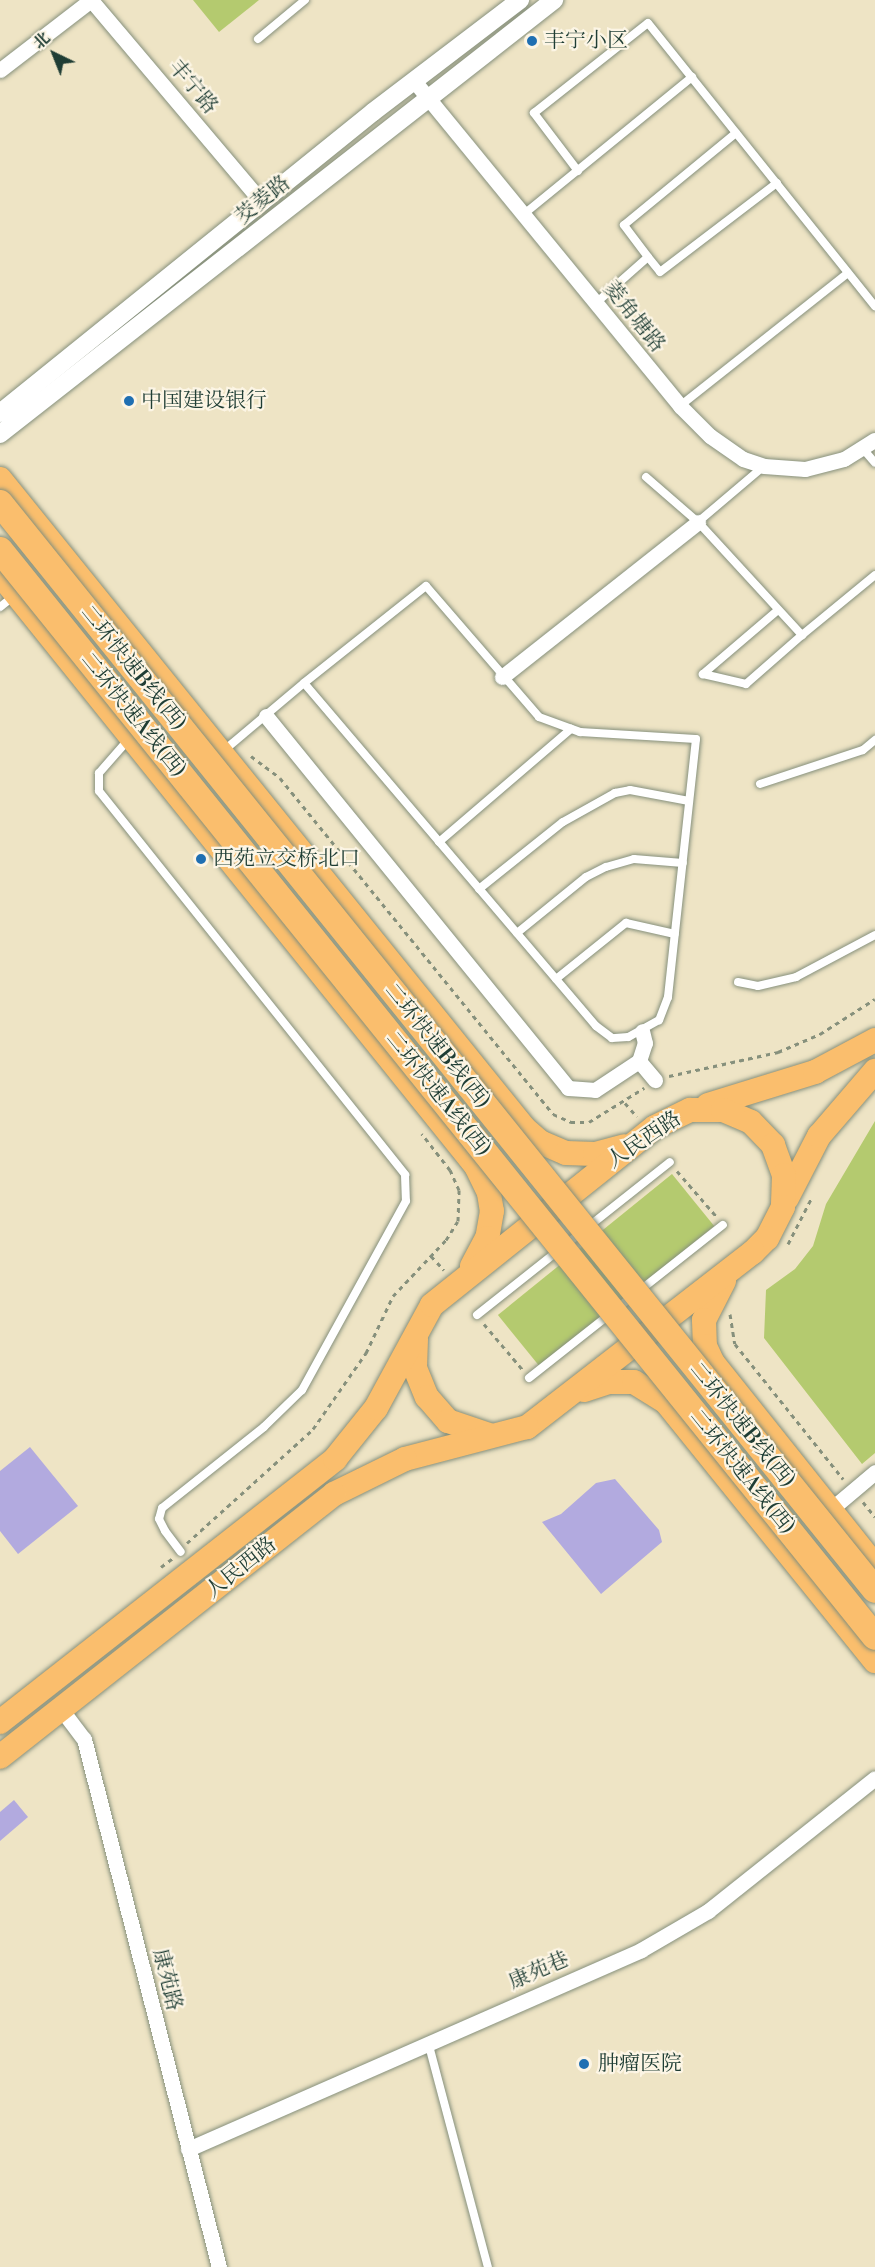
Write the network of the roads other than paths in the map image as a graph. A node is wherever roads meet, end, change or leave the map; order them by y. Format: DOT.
graph roads {
  1 [pos="91,0"];
  2 [pos="305,0"];
  3 [pos="520,0"];
  4 [pos="554,0"];
  5 [pos="258,39"];
  6 [pos="0,70"];
  7 [pos="692,77"];
  8 [pos="415,82"];
  9 [pos="428,99"];
  10 [pos="736,133"];
  11 [pos="578,171"];
  12 [pos="777,183"];
  13 [pos="262,202"];
  14 [pos="524,214"];
  15 [pos="648,257"];
  16 [pos="848,273"];
  17 [pos="596,303"];
  18 [pos="875,306"];
  19 [pos="680,406"];
  20 [pos="0,413"];
  21 [pos="0,434"];
  22 [pos="869,445"];
  23 [pos="875,463"];
  24 [pos="765,466"];
  25 [pos="646,477"];
  26 [pos="0,479"];
  27 [pos="0,503"];
  28 [pos="698,522"];
  29 [pos="0,550"];
  30 [pos="0,574"];
  31 [pos="875,574"];
  32 [pos="8,600"];
  33 [pos="778,610"];
  34 [pos="802,635"];
  35 [pos="502,677"];
  36 [pos="304,683"];
  37 [pos="266,716"];
  38 [pos="571,729"];
  39 [pos="131,737"];
  40 [pos="875,740"];
  41 [pos="228,748"];
  42 [pos="760,784"];
  43 [pos="689,801"];
  44 [pos="439,843"];
  45 [pos="682,863"];
  46 [pos="479,889"];
  47 [pos="517,933"];
  48 [pos="675,934"];
  49 [pos="875,935"];
  50 [pos="556,979"];
  51 [pos="738,982"];
  52 [pos="438,1023"];
  53 [pos="642,1031"];
  54 [pos="875,1040"];
  55 [pos="391,1060"];
  56 [pos="639,1061"];
  57 [pos="875,1071"];
  58 [pos="655,1080"];
  59 [pos="690,1110"];
  60 [pos="647,1124"];
  61 [pos="670,1162"];
  62 [pos="777,1223"];
  63 [pos="723,1225"];
  64 [pos="753,1252"];
  65 [pos="448,1283"];
  66 [pos="477,1315"];
  67 [pos="422,1320"];
  68 [pos="529,1378"];
  69 [pos="544,1415"];
  70 [pos="767,1432"];
  71 [pos="510,1433"];
  72 [pos="720,1468"];
  73 [pos="875,1472"];
  74 [pos="830,1510"];
  75 [pos="181,1552"];
  76 [pos="875,1566"];
  77 [pos="875,1590"];
  78 [pos="875,1637"];
  79 [pos="875,1661"];
  80 [pos="61,1709"];
  81 [pos="2,1715"];
  82 [pos="0,1757"];
  83 [pos="875,1778"];
  84 [pos="428,2042"];
  85 [pos="188,2150"];
  86 [pos="219,2267"];
  87 [pos="488,2267"];
  1 -- 6 [label="street"];
  1 -- 13 [label="street, 丰宁路"];
  2 -- 5 [label="lane"];
  3 -- 8 [label="street, 茭菱路"];
  4 -- 9 [label="street, 茭菱路"];
  7 -- 10 [label="lane"];
  7 -- 11 [label="lane"];
  7 -- 11 [label="lane"];
  8 -- 9 [label="street, 菱角塘路"];
  8 -- 13 [label="street, 茭菱路"];
  9 -- 14 [label="street, 菱角塘路"];
  9 -- 21 [label="street, 茭菱路"];
  10 -- 12 [label="lane"];
  10 -- 15 [label="lane"];
  11 -- 14 [label="lane"];
  12 -- 15 [label="lane"];
  12 -- 16 [label="lane"];
  13 -- 20 [label="street, 茭菱路"];
  14 -- 17 [label="street, 菱角塘路"];
  15 -- 17 [label="lane"];
  16 -- 18 [label="lane"];
  16 -- 19 [label="lane"];
  17 -- 19 [label="street, 菱角塘路"];
  19 -- 24 [label="street, 菱角塘路"];
  22 -- 23 [label="lane"];
  22 -- 24 [label="street, 菱角塘路"];
  24 -- 28 [label="lane"];
  25 -- 28 [label="lane"];
  26 -- 41 [label="main road"];
  27 -- 77 [label="highway, 二环快速B线(西), bridge"];
  28 -- 33 [label="lane"];
  28 -- 35 [label="street"];
  29 -- 78 [label="highway, 二环快速A线(西), bridge"];
  30 -- 32 [label="main road"];
  31 -- 34 [label="lane"];
  32 -- 39 [label="main road"];
  33 -- 34 [label="lane"];
  33 -- 34 [label="lane"];
  35 -- 36 [label="lane"];
  35 -- 38 [label="lane"];
  36 -- 37 [label="lane"];
  36 -- 44 [label="lane"];
  37 -- 41 [label="lane"];
  37 -- 56 [label="street"];
  38 -- 43 [label="lane"];
  38 -- 44 [label="lane"];
  39 -- 55 [label="main road"];
  39 -- 75 [label="lane"];
  40 -- 42 [label="lane"];
  41 -- 52 [label="main road"];
  43 -- 45 [label="lane"];
  43 -- 46 [label="lane"];
  44 -- 46 [label="lane"];
  45 -- 47 [label="lane"];
  45 -- 48 [label="lane"];
  46 -- 47 [label="lane"];
  47 -- 50 [label="lane"];
  48 -- 50 [label="lane"];
  48 -- 53 [label="lane"];
  49 -- 51 [label="lane"];
  50 -- 53 [label="lane"];
  52 -- 55 [label="main road"];
  52 -- 60 [label="main road"];
  53 -- 56 [label="street"];
  54 -- 59 [label="main road"];
  55 -- 65 [label="main road"];
  56 -- 58 [label="street"];
  57 -- 62 [label="main road"];
  59 -- 60 [label="main road, 人民西路"];
  59 -- 62 [label="main road, 人民西路"];
  60 -- 65 [label="main road, 人民西路"];
  61 -- 66 [label="lane"];
  62 -- 64 [label="main road, 人民西路"];
  63 -- 68 [label="lane"];
  64 -- 69 [label="main road, 人民西路"];
  64 -- 70 [label="main road"];
  65 -- 67 [label="main road, 人民西路"];
  67 -- 71 [label="main road, 人民西路"];
  67 -- 81 [label="main road, 人民西路"];
  69 -- 71 [label="main road, 人民西路"];
  69 -- 72 [label="main road"];
  70 -- 72 [label="main road"];
  70 -- 74 [label="main road"];
  71 -- 80 [label="main road, 人民西路"];
  72 -- 79 [label="main road"];
  73 -- 74 [label="street"];
  74 -- 76 [label="main road"];
  80 -- 82 [label="main road, 人民西路"];
  80 -- 85 [label="street, 康苑路"];
  83 -- 84 [label="street, 康苑巷"];
  84 -- 85 [label="street, 康苑巷"];
  84 -- 87 [label="lane"];
  85 -- 86 [label="street, 康苑路"];
}
